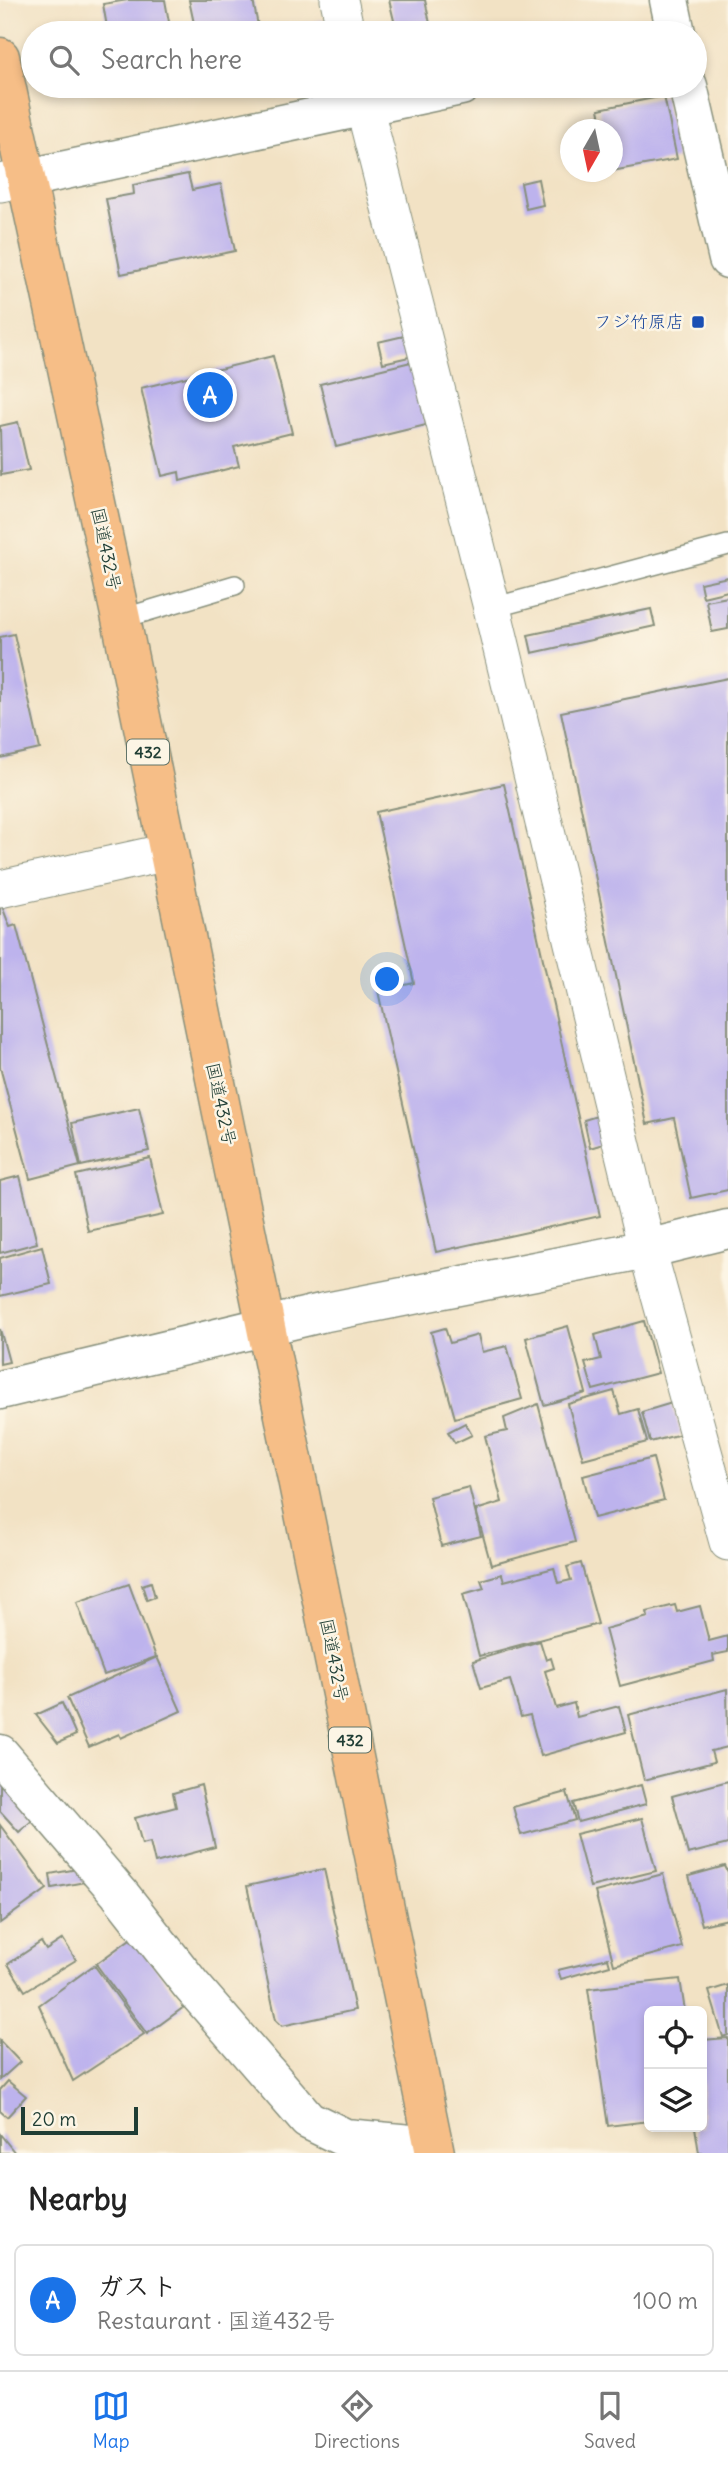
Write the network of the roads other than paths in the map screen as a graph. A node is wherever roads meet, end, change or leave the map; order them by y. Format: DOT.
graph roads {
  1 [pos="339,0"];
  2 [pos="669,0"];
  3 [pos="343,21"];
  4 [pos="673,21"];
  5 [pos="0,57"];
  6 [pos="353,98"];
  7 [pos="362,98"];
  8 [pos="691,98"];
  9 [pos="14,180"];
  10 [pos="728,259"];
  11 [pos="728,545"];
  12 [pos="236,585"];
  13 [pos="492,608"];
  14 [pos="121,619"];
  15 [pos="168,852"];
  16 [pos="0,889"];
  17 [pos="728,1229"];
  18 [pos="647,1249"];
  19 [pos="267,1326"];
  20 [pos="0,1390"];
  21 [pos="728,1542"];
  22 [pos="0,1754"];
  23 [pos="434,2150"];
  1 -- 3 [label="street"];
  2 -- 4 [label="street"];
  5 -- 9 [label="highway, 国道432号 / 432"];
  6 -- 9 [label="street"];
  7 -- 13 [label="street"];
  8 -- 10 [label="street"];
  9 -- 14 [label="highway, 国道432号 / 432"];
  11 -- 13 [label="lane"];
  12 -- 14 [label="lane"];
  13 -- 18 [label="street"];
  14 -- 15 [label="highway, 国道432号 / 432"];
  15 -- 16 [label="street"];
  15 -- 19 [label="highway, 国道432号 / 432"];
  17 -- 18 [label="street"];
  18 -- 19 [label="street"];
  18 -- 21 [label="street"];
  19 -- 20 [label="street"];
  19 -- 23 [label="highway, 国道432号 / 432"];
  22 -- 23 [label="street"];
}
